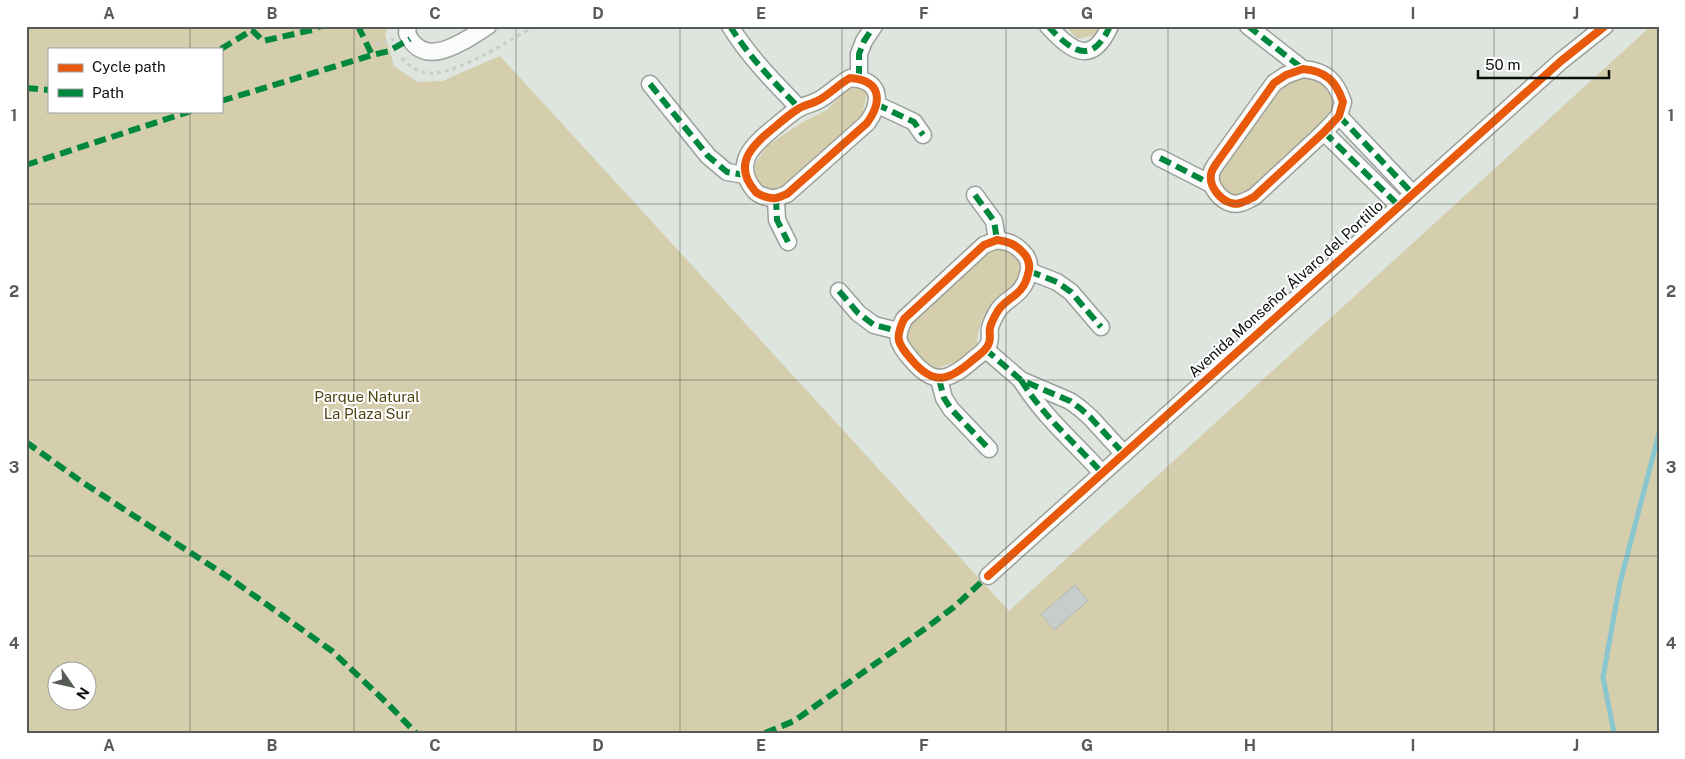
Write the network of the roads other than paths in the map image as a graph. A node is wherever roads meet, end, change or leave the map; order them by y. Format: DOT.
graph roads {
  1 [pos="408,26"];
  2 [pos="730,26"];
  3 [pos="874,26"];
  4 [pos="1048,26"];
  5 [pos="1110,26"];
  6 [pos="1248,26"];
  7 [pos="1605,26"];
  8 [pos="483,27"];
  9 [pos="1303,69"];
  10 [pos="859,78"];
  11 [pos="650,84"];
  12 [pos="876,104"];
  13 [pos="799,108"];
  14 [pos="1339,116"];
  15 [pos="1324,132"];
  16 [pos="923,135"];
  17 [pos="1160,158"];
  18 [pos="745,175"];
  19 [pos="1211,184"];
  20 [pos="1413,194"];
  21 [pos="975,195"];
  22 [pos="776,198"];
  23 [pos="1399,206"];
  24 [pos="997,240"];
  25 [pos="788,242"];
  26 [pos="1029,271"];
  27 [pos="838,291"];
  28 [pos="1101,327"];
  29 [pos="898,332"];
  30 [pos="985,349"];
  31 [pos="939,379"];
  32 [pos="1022,380"];
  33 [pos="989,449"];
  34 [pos="1124,454"];
  35 [pos="1102,473"];
  36 [pos="988,576"];
  1 -- 8 [label="street"];
  2 -- 13 [label="street"];
  3 -- 10 [label="street"];
  4 -- 5 [label="street"];
  6 -- 9 [label="street"];
  7 -- 20 [label="street, Avenida Monseñor Álvaro del Portillo"];
  9 -- 14 [label="street"];
  9 -- 19 [label="street"];
  10 -- 12 [label="street"];
  10 -- 13 [label="street"];
  11 -- 18 [label="street"];
  12 -- 16 [label="street"];
  12 -- 22 [label="street"];
  13 -- 18 [label="street"];
  14 -- 15 [label="street"];
  14 -- 20 [label="street"];
  15 -- 19 [label="street"];
  15 -- 23 [label="street"];
  17 -- 19 [label="street"];
  18 -- 22 [label="street"];
  20 -- 23 [label="street, Avenida Monseñor Álvaro del Portillo"];
  21 -- 24 [label="street"];
  22 -- 25 [label="street"];
  23 -- 34 [label="street, Avenida Monseñor Álvaro del Portillo"];
  24 -- 26 [label="street"];
  24 -- 29 [label="street"];
  26 -- 28 [label="street"];
  26 -- 30 [label="street"];
  27 -- 29 [label="street"];
  29 -- 31 [label="street"];
  30 -- 31 [label="street"];
  30 -- 32 [label="street"];
  31 -- 33 [label="street"];
  32 -- 34 [label="street"];
  32 -- 35 [label="street"];
  34 -- 35 [label="street, Avenida Monseñor Álvaro del Portillo"];
  35 -- 36 [label="street, Avenida Monseñor Álvaro del Portillo"];
}
